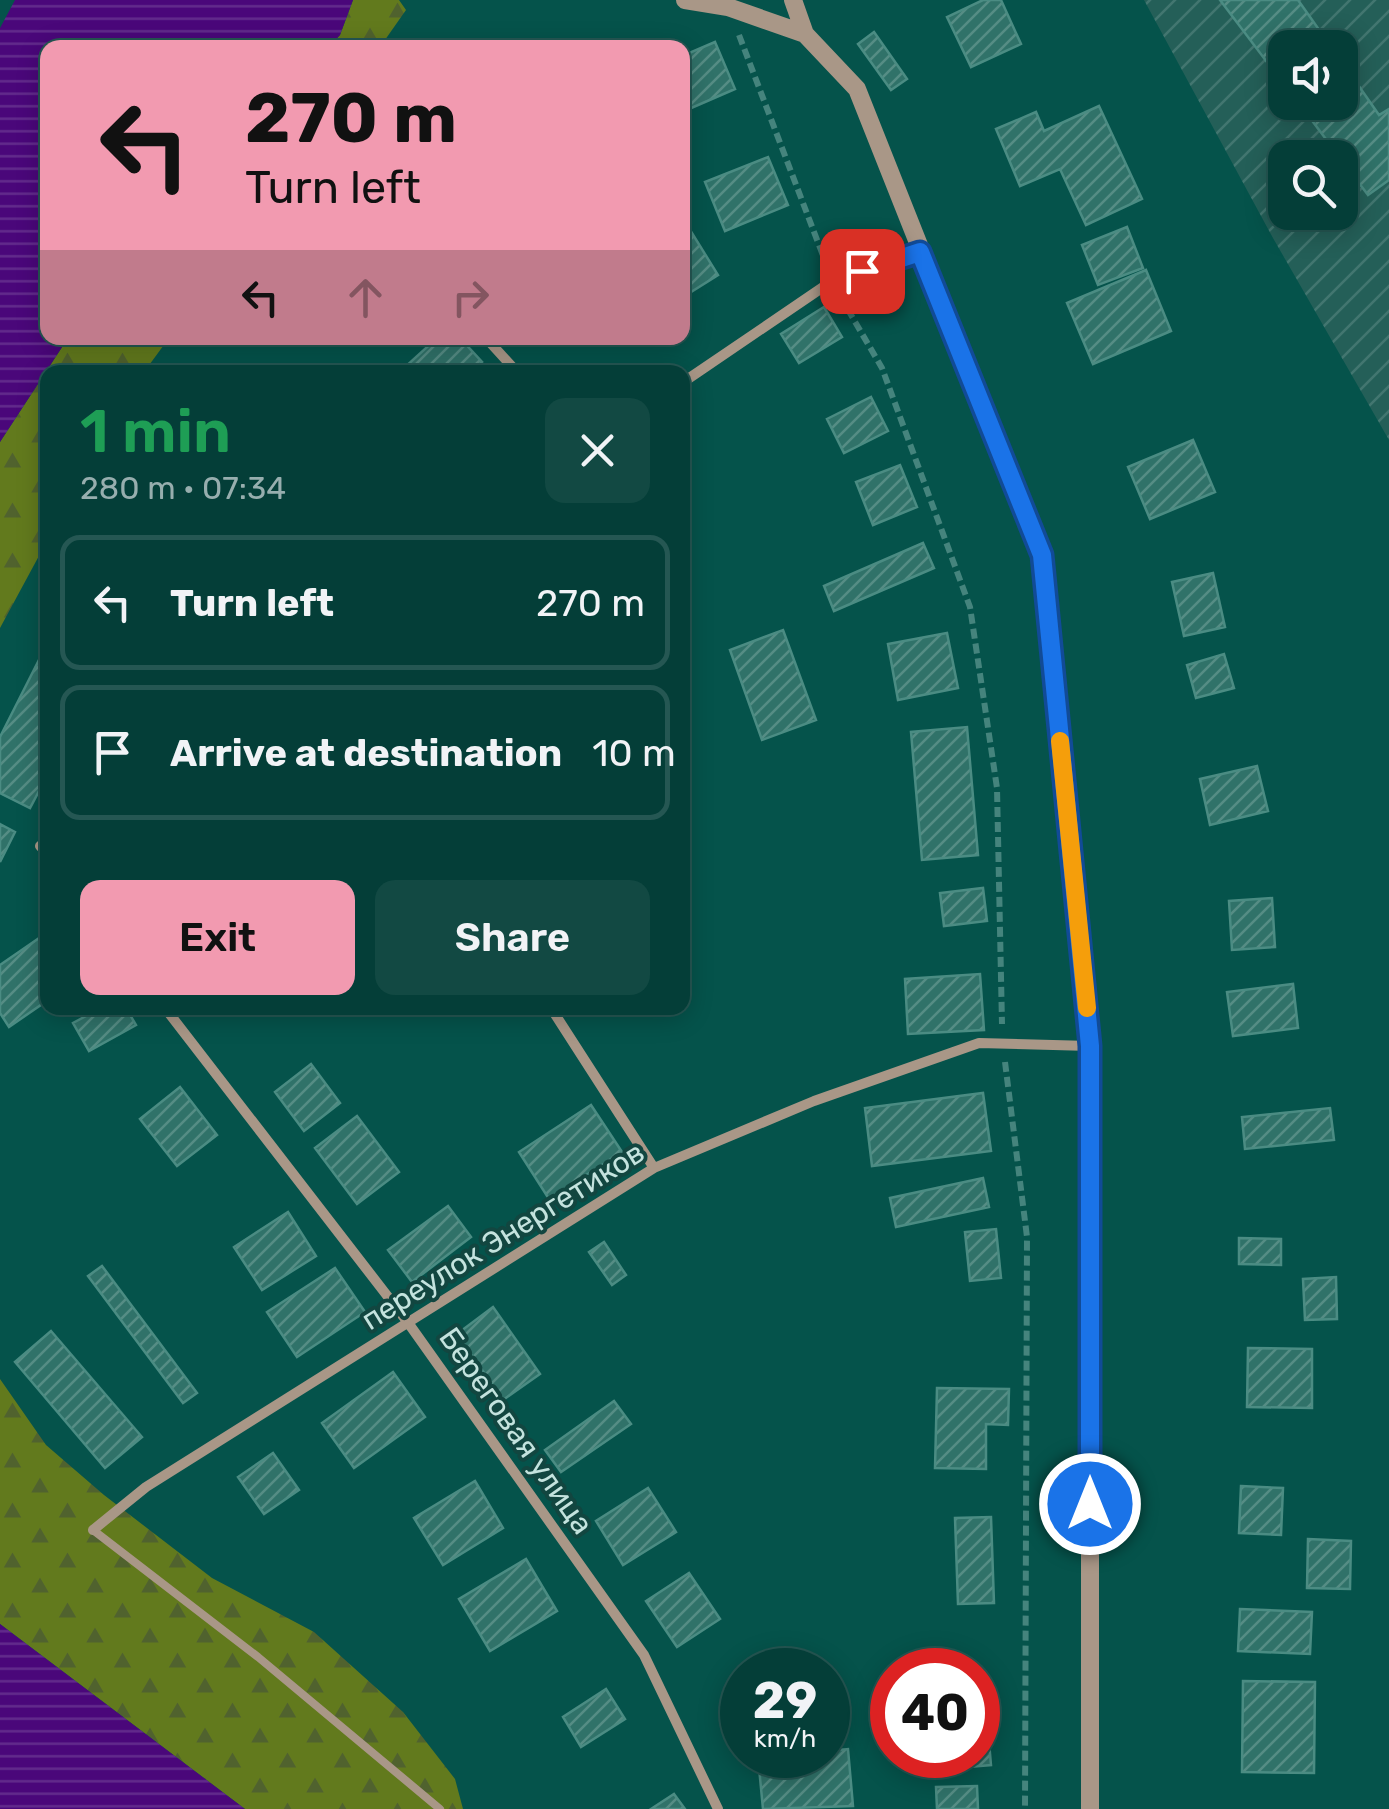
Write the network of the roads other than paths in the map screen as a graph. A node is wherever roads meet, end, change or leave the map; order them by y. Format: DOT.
graph roads {
  1 [pos="685,0"];
  2 [pos="793,0"];
  3 [pos="805,34"];
  4 [pos="920,252"];
  5 [pos="492,345"];
  6 [pos="510,365"];
  7 [pos="690,379"];
  8 [pos="170,1015"];
  9 [pos="556,1015"];
  10 [pos="1090,1046"];
  11 [pos="654,1168"];
  12 [pos="410,1324"];
  13 [pos="92,1530"];
  14 [pos="440,1809"];
  15 [pos="718,1809"];
  16 [pos="1090,1809"];
  1 -- 3 [label="street"];
  2 -- 3 [label="street"];
  3 -- 4 [label="street"];
  4 -- 7 [label="street"];
  4 -- 10 [label="street"];
  5 -- 6 [label="street"];
  8 -- 12 [label="street, Береговая улица"];
  9 -- 11 [label="street"];
  10 -- 11 [label="street, переулок Энергетиков"];
  10 -- 16 [label="street"];
  11 -- 12 [label="street, переулок Энергетиков"];
  12 -- 13 [label="street, переулок Энергетиков"];
  12 -- 15 [label="street, Береговая улица"];
  13 -- 14 [label="lane"];
}
